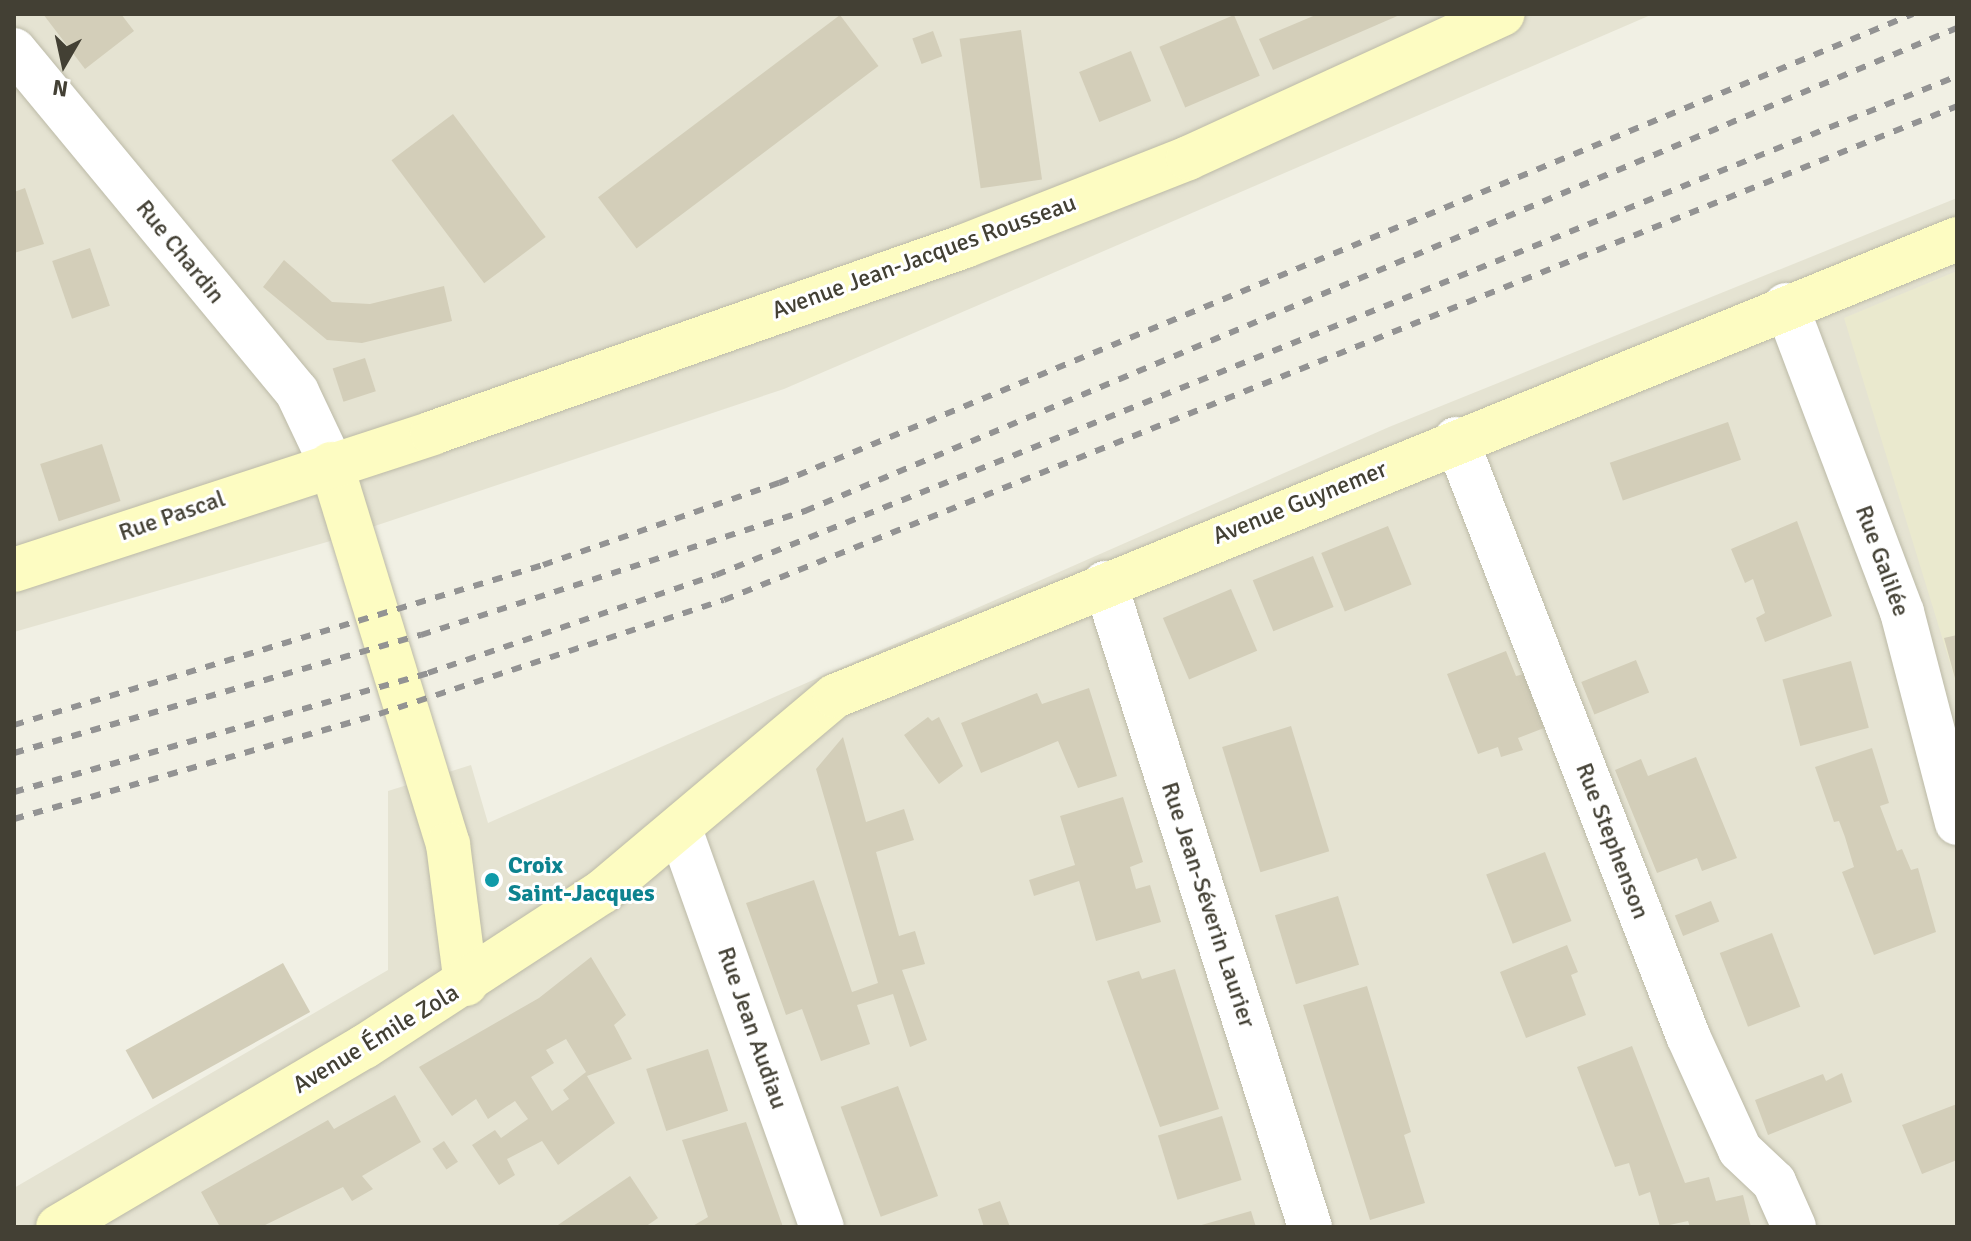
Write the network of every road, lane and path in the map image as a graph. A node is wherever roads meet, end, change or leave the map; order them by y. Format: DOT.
graph roads {
  1 [pos="1503,14"];
  2 [pos="14,50"];
  3 [pos="1957,239"];
  4 [pos="1786,305"];
  5 [pos="1456,439"];
  6 [pos="331,464"];
  7 [pos="14,570"];
  8 [pos="1105,583"];
  9 [pos="1957,823"];
  10 [pos="680,829"];
  11 [pos="466,984"];
  12 [pos="58,1227"];
  13 [pos="822,1227"];
  14 [pos="1310,1227"];
  15 [pos="1794,1227"];
  1 -- 6 [label="main road, Avenue Jean-Jacques Rousseau"];
  2 -- 6 [label="street, Rue Chardin"];
  3 -- 4 [label="main road, Avenue Guynemer"];
  4 -- 5 [label="main road, Avenue Guynemer"];
  4 -- 9 [label="street, Rue Galilée"];
  5 -- 8 [label="main road, Avenue Guynemer"];
  5 -- 15 [label="street, Rue Stephenson"];
  6 -- 7 [label="main road, Rue Pascal"];
  6 -- 11 [label="main road"];
  8 -- 10 [label="main road, Avenue Guynemer"];
  8 -- 14 [label="street, Rue Jean-Séverin Laurier"];
  10 -- 11 [label="main road, Avenue Émile Zola"];
  10 -- 13 [label="street, Rue Jean Audiau"];
  11 -- 12 [label="main road, Avenue Émile Zola"];
}
